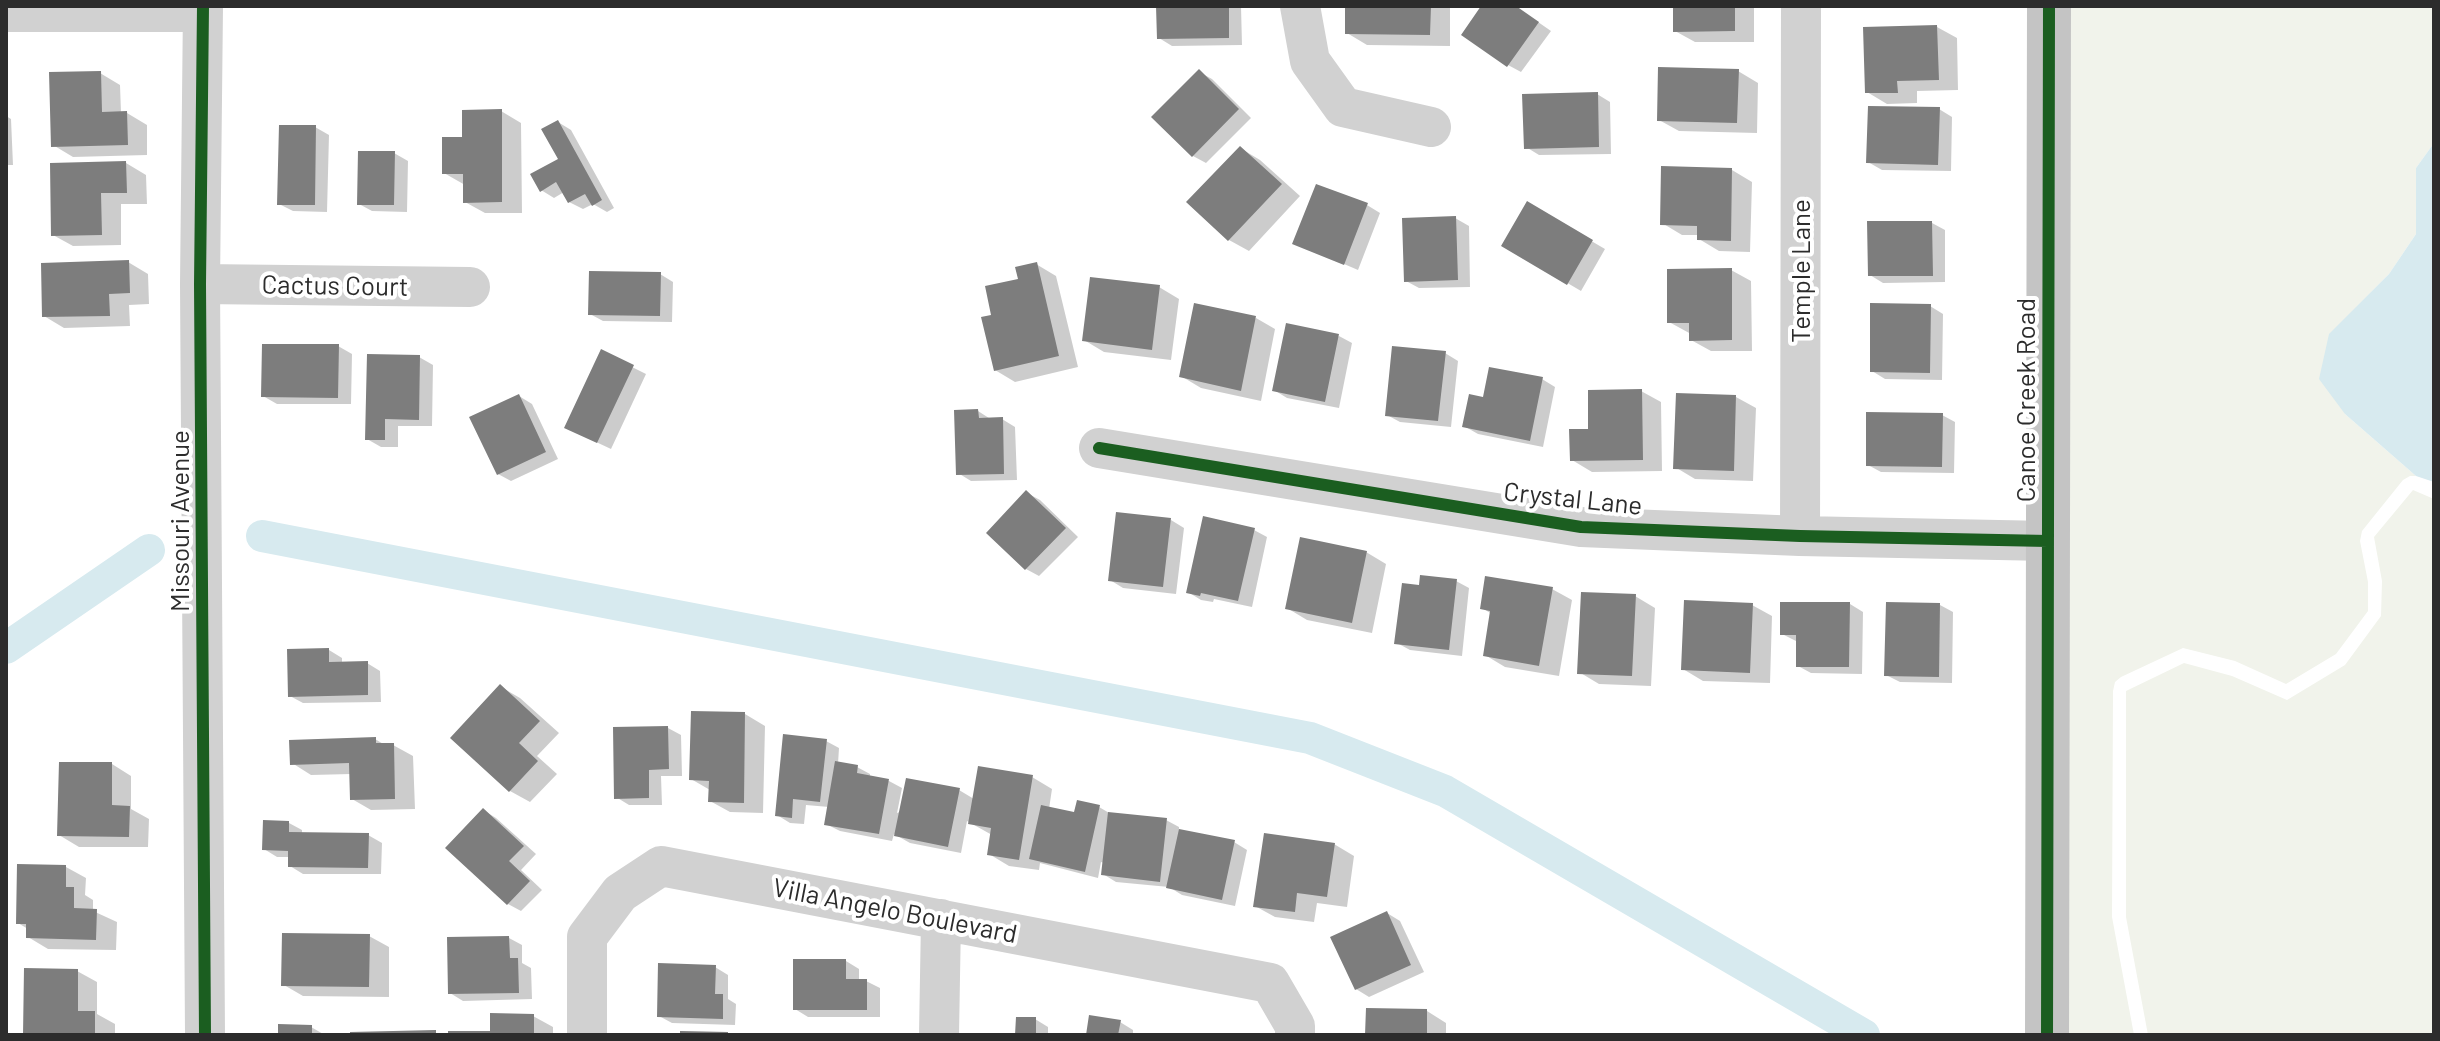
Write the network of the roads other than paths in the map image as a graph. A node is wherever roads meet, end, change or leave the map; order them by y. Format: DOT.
graph roads {
  1 [pos="1300,6"];
  2 [pos="1801,6"];
  3 [pos="2049,6"];
  4 [pos="203,9"];
  5 [pos="6,12"];
  6 [pos="1431,127"];
  7 [pos="200,284"];
  8 [pos="470,287"];
  9 [pos="1099,448"];
  10 [pos="1800,536"];
  11 [pos="2048,541"];
  12 [pos="941,919"];
  13 [pos="205,1035"];
  14 [pos="587,1035"];
  15 [pos="939,1035"];
  16 [pos="1295,1035"];
  17 [pos="2047,1035"];
  1 -- 6 [label="street"];
  2 -- 10 [label="street, Temple Lane"];
  3 -- 11 [label="main road, Canoe Creek Road"];
  4 -- 5 [label="street"];
  4 -- 7 [label="street, Missouri Avenue"];
  7 -- 8 [label="street, Cactus Court"];
  7 -- 13 [label="street, Missouri Avenue"];
  9 -- 10 [label="street, Crystal Lane"];
  10 -- 11 [label="street, Crystal Lane"];
  11 -- 17 [label="main road, Canoe Creek Road"];
  12 -- 14 [label="street, Villa Angelo Boulevard"];
  12 -- 15 [label="street"];
  12 -- 16 [label="street, Villa Angelo Boulevard"];
}
